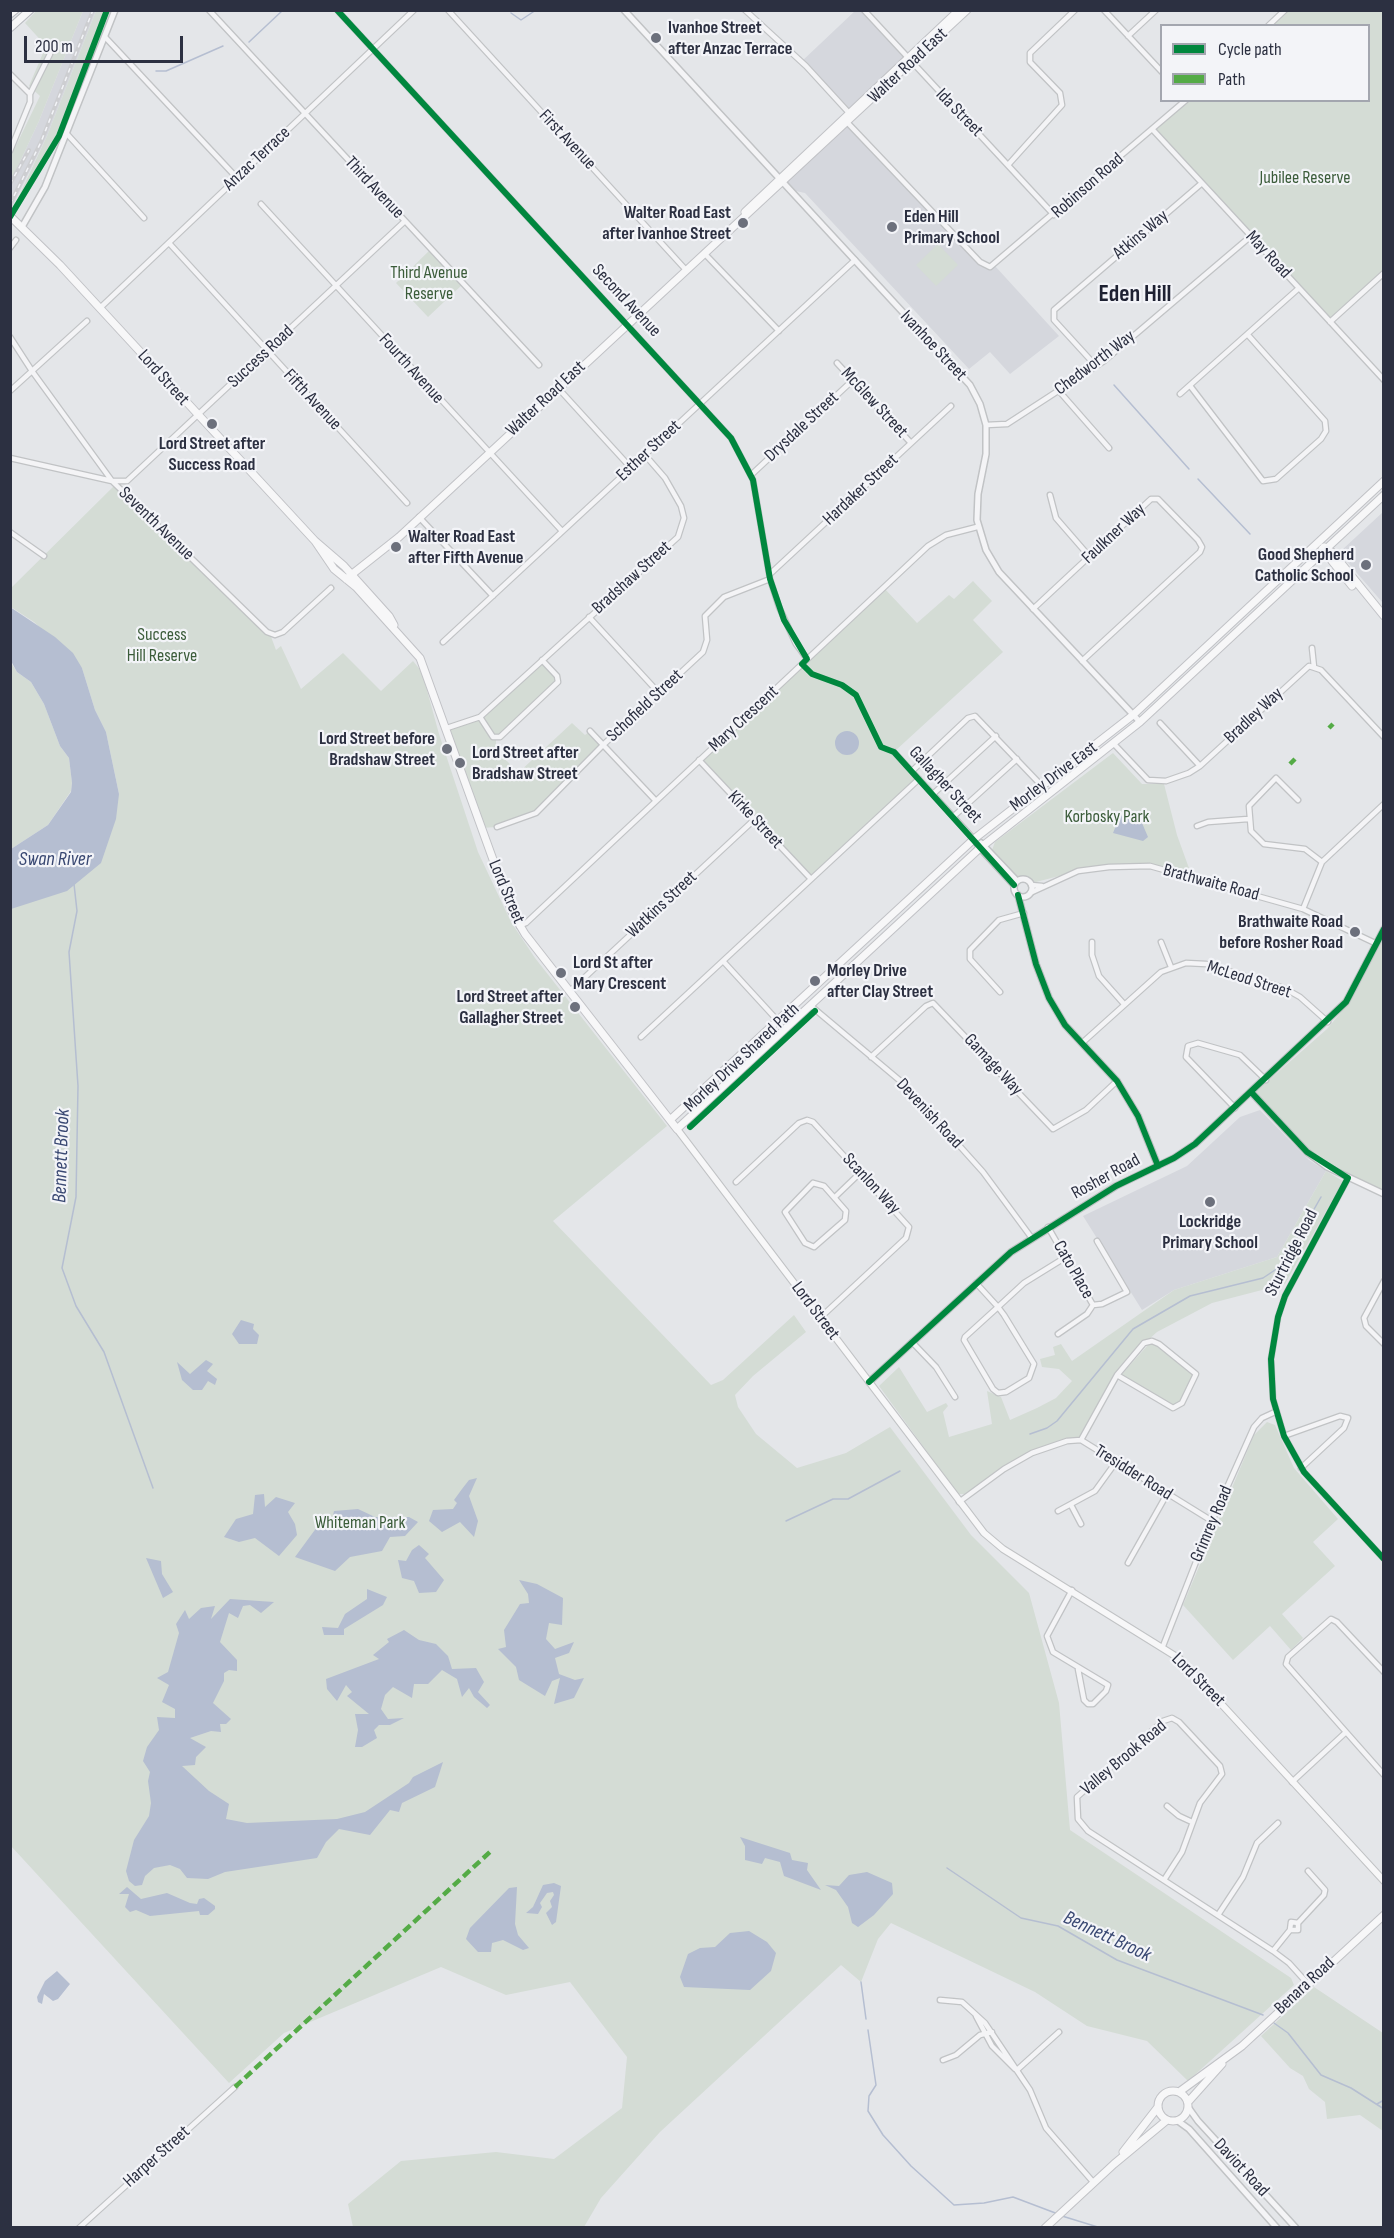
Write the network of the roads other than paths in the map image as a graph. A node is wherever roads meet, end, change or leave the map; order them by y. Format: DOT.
graph roads {
  1 [pos="15,10"];
  2 [pos="30,10"];
  3 [pos="116,10"];
  4 [pos="209,10"];
  5 [pos="337,10"];
  6 [pos="414,10"];
  7 [pos="448,10"];
  8 [pos="624,10"];
  9 [pos="745,10"];
  10 [pos="864,10"];
  11 [pos="958,10"];
  12 [pos="967,10"];
  13 [pos="1075,10"];
  14 [pos="1104,10"];
  15 [pos="1156,10"];
  16 [pos="1285,10"];
  17 [pos="10,14"];
  18 [pos="1270,24"];
  19 [pos="10,28"];
  20 [pos="1128,36"];
  21 [pos="105,37"];
  22 [pos="373,49"];
  23 [pos="50,54"];
  24 [pos="909,61"];
  25 [pos="1160,71"];
  26 [pos="10,74"];
  27 [pos="30,94"];
  28 [pos="1184,102"];
  29 [pos="305,114"];
  30 [pos="848,118"];
  31 [pos="1153,130"];
  32 [pos="67,134"];
  33 [pos="10,152"];
  34 [pos="1008,165"];
  35 [pos="237,178"];
  36 [pos="781,180"];
  37 [pos="1202,183"];
  38 [pos="261,204"];
  39 [pos="1054,215"];
  40 [pos="13,218"];
  41 [pos="144,218"];
  42 [pos="405,221"];
  43 [pos="22,227"];
  44 [pos="1251,236"];
  45 [pos="16,240"];
  46 [pos="169,243"];
  47 [pos="10,248"];
  48 [pos="704,252"];
  49 [pos="855,260"];
  50 [pos="686,270"];
  51 [pos="1383,273"];
  52 [pos="336,286"];
  53 [pos="1299,288"];
  54 [pos="100,308"];
  55 [pos="87,321"];
  56 [pos="1330,322"];
  57 [pos="627,324"];
  58 [pos="779,331"];
  59 [pos="1248,335"];
  60 [pos="10,337"];
  61 [pos="267,352"];
  62 [pos="837,363"];
  63 [pos="539,365"];
  64 [pos="1096,366"];
  65 [pos="32,371"];
  66 [pos="1383,378"];
  67 [pos="853,380"];
  68 [pos="1191,387"];
  69 [pos="558,388"];
  70 [pos="10,391"];
  71 [pos="1059,391"];
  72 [pos="1180,394"];
  73 [pos="700,404"];
  74 [pos="951,406"];
  75 [pos="198,416"];
  76 [pos="986,425"];
  77 [pos="911,443"];
  78 [pos="1109,448"];
  79 [pos="488,453"];
  80 [pos="645,455"];
  81 [pos="10,458"];
  82 [pos="631,468"];
  83 [pos="751,474"];
  84 [pos="112,481"];
  85 [pos="1383,481"];
  86 [pos="1050,495"];
  87 [pos="1383,495"];
  88 [pos="407,503"];
  89 [pos="419,517"];
  90 [pos="977,527"];
  91 [pos="562,531"];
  92 [pos="1330,531"];
  93 [pos="10,532"];
  94 [pos="1324,549"];
  95 [pos="44,556"];
  96 [pos="1089,556"];
  97 [pos="1302,557"];
  98 [pos="349,577"];
  99 [pos="770,577"];
  100 [pos="331,588"];
  101 [pos="493,596"];
  102 [pos="1034,609"];
  103 [pos="589,617"];
  104 [pos="1383,617"];
  105 [pos="443,642"];
  106 [pos="1312,648"];
  107 [pos="542,660"];
  108 [pos="807,660"];
  109 [pos="1082,661"];
  110 [pos="1314,667"];
  111 [pos="659,693"];
  112 [pos="1133,715"];
  113 [pos="480,717"];
  114 [pos="1140,722"];
  115 [pos="1160,723"];
  116 [pos="447,728"];
  117 [pos="590,731"];
  118 [pos="996,736"];
  119 [pos="1383,737"];
  120 [pos="1114,744"];
  121 [pos="603,745"];
  122 [pos="894,752"];
  123 [pos="1017,759"];
  124 [pos="699,760"];
  125 [pos="1200,766"];
  126 [pos="912,771"];
  127 [pos="919,779"];
  128 [pos="1042,786"];
  129 [pos="933,794"];
  130 [pos="656,801"];
  131 [pos="1298,801"];
  132 [pos="1383,804"];
  133 [pos="954,816"];
  134 [pos="754,819"];
  135 [pos="1248,819"];
  136 [pos="1197,826"];
  137 [pos="497,827"];
  138 [pos="974,839"];
  139 [pos="982,847"];
  140 [pos="1322,862"];
  141 [pos="811,879"];
  142 [pos="1016,883"];
  143 [pos="1031,885"];
  144 [pos="1042,886"];
  145 [pos="1029,894"];
  146 [pos="1018,895"];
  147 [pos="1303,909"];
  148 [pos="1023,911"];
  149 [pos="519,926"];
  150 [pos="1383,929"];
  151 [pos="1092,942"];
  152 [pos="1161,942"];
  153 [pos="1375,943"];
  154 [pos="723,961"];
  155 [pos="1171,967"];
  156 [pos="570,991"];
  157 [pos="1000,992"];
  158 [pos="1124,1004"];
  159 [pos="811,1006"];
  160 [pos="778,1021"];
  161 [pos="1328,1022"];
  162 [pos="641,1037"];
  163 [pos="1082,1043"];
  164 [pos="871,1057"];
  165 [pos="1266,1080"];
  166 [pos="1117,1081"];
  167 [pos="1252,1093"];
  168 [pos="1235,1108"];
  169 [pos="670,1120"];
  170 [pos="677,1129"];
  171 [pos="1158,1166"];
  172 [pos="860,1173"];
  173 [pos="1348,1178"];
  174 [pos="736,1182"];
  175 [pos="1383,1194"];
  176 [pos="835,1197"];
  177 [pos="1048,1227"];
  178 [pos="1031,1237"];
  179 [pos="1097,1241"];
  180 [pos="1066,1257"];
  181 [pos="1383,1281"];
  182 [pos="975,1282"];
  183 [pos="1093,1305"];
  184 [pos="998,1307"];
  185 [pos="821,1317"];
  186 [pos="1058,1334"];
  187 [pos="912,1342"];
  188 [pos="1383,1344"];
  189 [pos="1117,1375"];
  190 [pos="869,1382"];
  191 [pos="955,1397"];
  192 [pos="1275,1412"];
  193 [pos="1284,1436"];
  194 [pos="1081,1440"];
  195 [pos="1116,1462"];
  196 [pos="1301,1468"];
  197 [pos="1167,1494"];
  198 [pos="959,1502"];
  199 [pos="1071,1505"];
  200 [pos="1058,1511"];
  201 [pos="1212,1521"];
  202 [pos="1081,1524"];
  203 [pos="1383,1559"];
  204 [pos="1128,1563"];
  205 [pos="1072,1590"];
  206 [pos="1162,1646"];
  207 [pos="1078,1669"];
  208 [pos="1383,1672"];
  209 [pos="1345,1733"];
  210 [pos="1383,1775"];
  211 [pos="1292,1782"];
  212 [pos="1167,1806"];
  213 [pos="1192,1822"];
  214 [pos="1278,1823"];
  215 [pos="1308,1871"];
  216 [pos="1164,1880"];
  217 [pos="1383,1882"];
  218 [pos="1383,1913"];
  219 [pos="1218,1915"];
  220 [pos="1273,1951"];
  221 [pos="1308,1984"];
  222 [pos="940,2000"];
  223 [pos="976,2015"];
  224 [pos="992,2032"];
  225 [pos="1059,2032"];
  226 [pos="984,2034"];
  227 [pos="1234,2052"];
  228 [pos="942,2060"];
  229 [pos="1017,2070"];
  230 [pos="235,2087"];
  231 [pos="1179,2092"];
  232 [pos="1188,2104"];
  233 [pos="1158,2107"];
  234 [pos="1167,2120"];
  235 [pos="1178,2121"];
  236 [pos="1114,2164"];
  237 [pos="1094,2183"];
  238 [pos="79,2228"];
  239 [pos="1046,2228"];
  240 [pos="1277,2228"];
  241 [pos="1296,2228"];
  1 -- 17 [label="main road"];
  2 -- 19 [label="main road"];
  3 -- 21 [label="street"];
  4 -- 29 [label="street, Third Avenue"];
  5 -- 22 [label="street, Second Avenue"];
  6 -- 22 [label="street, Anzac Terrace"];
  7 -- 50 [label="street, First Avenue"];
  8 -- 36 [label="street, Ivanhoe Street"];
  9 -- 30 [label="street"];
  10 -- 24 [label="street, Ida Street"];
  11 -- 24 [label="main road, Walter Road East"];
  12 -- 24 [label="main road, Walter Road East"];
  13 -- 34 [label="street"];
  14 -- 20 [label="street"];
  15 -- 20 [label="street"];
  16 -- 18 [label="street"];
  20 -- 25 [label="street"];
  21 -- 32 [label="street"];
  21 -- 35 [label="street"];
  22 -- 29 [label="street, Anzac Terrace"];
  22 -- 57 [label="street, Second Avenue"];
  23 -- 27 [label="street"];
  24 -- 30 [label="main road, Walter Road East"];
  24 -- 34 [label="street, Ida Street"];
  26 -- 27 [label="street"];
  27 -- 33 [label="street"];
  28 -- 31 [label="street, Robinson Road"];
  29 -- 35 [label="street, Anzac Terrace"];
  29 -- 42 [label="street, Third Avenue"];
  30 -- 36 [label="main road, Walter Road East"];
  30 -- 39 [label="street, Robinson Road"];
  31 -- 37 [label="street, May Road"];
  31 -- 39 [label="street, Robinson Road"];
  32 -- 41 [label="street"];
  32 -- 43 [label="street"];
  34 -- 39 [label="street, Ida Street"];
  35 -- 46 [label="street, Anzac Terrace"];
  36 -- 48 [label="main road, Walter Road East"];
  36 -- 49 [label="street, Ivanhoe Street"];
  37 -- 44 [label="street, May Road"];
  37 -- 64 [label="street, Atkins Way"];
  38 -- 52 [label="street, Fourth Avenue"];
  40 -- 43 [label="main road, Lord Street"];
  42 -- 52 [label="street, Success Road"];
  42 -- 63 [label="street, Third Avenue"];
  43 -- 54 [label="main road, Lord Street"];
  44 -- 53 [label="street, May Road"];
  44 -- 64 [label="street, Chedworth Way"];
  45 -- 47 [label="street"];
  46 -- 54 [label="street, Anzac Terrace"];
  46 -- 61 [label="street, Fifth Avenue"];
  48 -- 50 [label="main road, Walter Road East"];
  48 -- 58 [label="street"];
  49 -- 58 [label="street, Esther Street"];
  49 -- 76 [label="street, Ivanhoe Street"];
  50 -- 57 [label="main road, Walter Road East"];
  51 -- 56 [label="street"];
  52 -- 61 [label="street, Success Road"];
  52 -- 79 [label="street, Fourth Avenue"];
  53 -- 56 [label="street, May Road"];
  53 -- 59 [label="street"];
  54 -- 75 [label="main road, Lord Street"];
  55 -- 65 [label="street"];
  56 -- 66 [label="street, May Road"];
  57 -- 69 [label="main road, Walter Road East"];
  57 -- 73 [label="street, Second Avenue"];
  58 -- 73 [label="street, Esther Street"];
  59 -- 68 [label="street"];
  59 -- 68 [label="street"];
  60 -- 65 [label="street, Seventh Avenue"];
  61 -- 75 [label="street, Success Road"];
  61 -- 88 [label="street, Fifth Avenue"];
  62 -- 67 [label="street, McGlew Street"];
  64 -- 71 [label="street, Chedworth Way"];
  65 -- 70 [label="street"];
  65 -- 84 [label="street, Seventh Avenue"];
  67 -- 77 [label="street, McGlew Street"];
  67 -- 83 [label="street, Drysdale Street"];
  68 -- 72 [label="street"];
  69 -- 79 [label="main road, Walter Road East"];
  69 -- 82 [label="street"];
  71 -- 76 [label="street, Chedworth Way"];
  71 -- 78 [label="street"];
  73 -- 80 [label="street, Esther Street"];
  73 -- 83 [label="street, Second Avenue"];
  74 -- 77 [label="street, Hardaker Street"];
  75 -- 84 [label="street, Success Road"];
  75 -- 98 [label="main road, Lord Street"];
  76 -- 90 [label="street, Ivanhoe Street"];
  77 -- 99 [label="street, Hardaker Street"];
  79 -- 89 [label="main road, Walter Road East"];
  79 -- 91 [label="street, Fourth Avenue"];
  80 -- 82 [label="street, Esther Street"];
  80 -- 103 [label="street, Bradshaw Street"];
  81 -- 84 [label="street"];
  82 -- 91 [label="street, Esther Street"];
  83 -- 99 [label="street, Second Avenue"];
  84 -- 100 [label="street, Seventh Avenue"];
  85 -- 92 [label="main road, Morley Drive East"];
  86 -- 96 [label="street"];
  87 -- 94 [label="main road, Morley Drive East"];
  89 -- 98 [label="main road, Walter Road East"];
  89 -- 101 [label="street"];
  90 -- 102 [label="street, Ivanhoe Street"];
  90 -- 108 [label="street, Mary Crescent"];
  91 -- 101 [label="street, Esther Street"];
  92 -- 94 [label="main road"];
  92 -- 97 [label="main road, Morley Drive East"];
  93 -- 95 [label="street"];
  94 -- 97 [label="main road"];
  94 -- 104 [label="main road"];
  94 -- 114 [label="main road, Morley Drive East"];
  96 -- 102 [label="street, Faulkner Way"];
  96 -- 109 [label="street, Faulkner Way"];
  97 -- 112 [label="main road, Morley Drive East"];
  98 -- 116 [label="main road, Lord Street"];
  99 -- 108 [label="street, Second Avenue"];
  99 -- 111 [label="street, Schofield Street"];
  101 -- 105 [label="street, Esther Street"];
  102 -- 109 [label="street, Ivanhoe Street"];
  103 -- 107 [label="street, Bradshaw Street"];
  103 -- 111 [label="street"];
  106 -- 110 [label="street"];
  107 -- 113 [label="street, Bradshaw Street"];
  107 -- 113 [label="street"];
  108 -- 124 [label="street, Mary Crescent"];
  109 -- 112 [label="street, Ivanhoe Street"];
  110 -- 119 [label="street"];
  110 -- 125 [label="street, Bradley Way"];
  111 -- 121 [label="street, Schofield Street"];
  112 -- 114 [label="street, Ivanhoe Street"];
  112 -- 128 [label="main road, Morley Drive East"];
  113 -- 116 [label="street, Bradshaw Street"];
  114 -- 120 [label="main road, Morley Drive East"];
  115 -- 125 [label="street"];
  116 -- 149 [label="main road, Lord Street"];
  117 -- 121 [label="street"];
  118 -- 123 [label="street"];
  118 -- 126 [label="street"];
  118 -- 129 [label="street"];
  120 -- 125 [label="street, Bradley Way"];
  120 -- 139 [label="main road, Morley Drive East"];
  121 -- 130 [label="street"];
  121 -- 137 [label="street, Schofield Street"];
  122 -- 126 [label="street, Gallagher Street"];
  123 -- 128 [label="street"];
  123 -- 133 [label="street"];
  124 -- 130 [label="street, Mary Crescent"];
  124 -- 134 [label="street, Kirke Street"];
  126 -- 127 [label="street, Gallagher Street"];
  127 -- 129 [label="street, Gallagher Street"];
  127 -- 141 [label="street, Gallagher Street"];
  128 -- 138 [label="main road, Morley Drive East"];
  129 -- 133 [label="street, Gallagher Street"];
  130 -- 149 [label="street, Mary Crescent"];
  131 -- 135 [label="street"];
  132 -- 140 [label="street"];
  133 -- 138 [label="street, Gallagher Street"];
  134 -- 141 [label="street, Kirke Street"];
  134 -- 156 [label="street, Watkins Street"];
  135 -- 136 [label="street"];
  135 -- 140 [label="street"];
  138 -- 139 [label="street"];
  138 -- 160 [label="main road, Morley Drive East"];
  139 -- 142 [label="street"];
  139 -- 159 [label="main road, Morley Drive East"];
  140 -- 147 [label="street"];
  141 -- 154 [label="street, Gallagher Street"];
  142 -- 143 [label="street"];
  142 -- 146 [label="street"];
  143 -- 144 [label="street, Brathwaite Road"];
  143 -- 145 [label="street"];
  144 -- 145 [label="street, Brathwaite Road"];
  144 -- 147 [label="street, Brathwaite Road"];
  145 -- 146 [label="street"];
  145 -- 148 [label="street"];
  146 -- 148 [label="street"];
  147 -- 153 [label="street, Brathwaite Road"];
  148 -- 157 [label="street"];
  148 -- 163 [label="street"];
  149 -- 156 [label="main road, Lord Street"];
  150 -- 153 [label="street, Rosher Road"];
  151 -- 158 [label="street"];
  152 -- 155 [label="street"];
  153 -- 161 [label="street, Rosher Road"];
  154 -- 160 [label="street"];
  154 -- 162 [label="street, Gallagher Street"];
  155 -- 158 [label="street, McLeod Street"];
  155 -- 161 [label="street, McLeod Street"];
  156 -- 169 [label="main road, Lord Street"];
  158 -- 163 [label="street, McLeod Street"];
  159 -- 164 [label="street, Devenish Road"];
  159 -- 170 [label="main road, Morley Drive East"];
  160 -- 169 [label="main road, Morley Drive East"];
  161 -- 165 [label="street, Rosher Road"];
  163 -- 166 [label="street"];
  164 -- 166 [label="street, Gamage Way"];
  164 -- 178 [label="street, Devenish Road"];
  165 -- 167 [label="street, Rosher Road"];
  165 -- 168 [label="street"];
  166 -- 171 [label="street"];
  167 -- 168 [label="street, Rosher Road"];
  167 -- 173 [label="street"];
  168 -- 171 [label="street, Rosher Road"];
  169 -- 170 [label="main road, Lord Street"];
  170 -- 185 [label="main road, Lord Street"];
  171 -- 177 [label="street, Rosher Road"];
  172 -- 174 [label="street, Scanlon Way"];
  172 -- 176 [label="street"];
  172 -- 185 [label="street, Scanlon Way"];
  173 -- 175 [label="street"];
  173 -- 192 [label="street, Sturtridge Road"];
  176 -- 176 [label="street"];
  177 -- 178 [label="street, Rosher Road"];
  177 -- 180 [label="street, Cato Place"];
  178 -- 182 [label="street, Rosher Road"];
  179 -- 183 [label="street"];
  180 -- 183 [label="street, Cato Place"];
  180 -- 184 [label="street"];
  181 -- 188 [label="street"];
  182 -- 184 [label="street"];
  182 -- 187 [label="street, Rosher Road"];
  183 -- 186 [label="street, Cato Place"];
  184 -- 184 [label="street"];
  185 -- 190 [label="main road, Lord Street"];
  187 -- 190 [label="street, Rosher Road"];
  187 -- 191 [label="street"];
  189 -- 189 [label="street"];
  189 -- 194 [label="street"];
  190 -- 198 [label="main road, Lord Street"];
  192 -- 193 [label="street, Sturtridge Road"];
  192 -- 201 [label="street, Grimrey Road"];
  193 -- 196 [label="street, Sturtridge Road"];
  193 -- 196 [label="street"];
  194 -- 195 [label="street, Tresidder Road"];
  194 -- 198 [label="street, Tresidder Road"];
  195 -- 197 [label="street, Tresidder Road"];
  195 -- 199 [label="street"];
  196 -- 203 [label="street, Sturtridge Road"];
  197 -- 201 [label="street, Tresidder Road"];
  197 -- 204 [label="street"];
  198 -- 205 [label="main road, Lord Street"];
  199 -- 200 [label="street"];
  199 -- 202 [label="street"];
  201 -- 206 [label="street, Grimrey Road"];
  205 -- 206 [label="main road, Lord Street"];
  205 -- 207 [label="street"];
  206 -- 211 [label="main road, Lord Street"];
  207 -- 207 [label="street"];
  208 -- 209 [label="street"];
  209 -- 210 [label="street"];
  209 -- 211 [label="street"];
  211 -- 217 [label="main road, Lord Street"];
  212 -- 213 [label="street"];
  213 -- 216 [label="street, Valley Brook Road"];
  213 -- 216 [label="street, Valley Brook Road"];
  214 -- 219 [label="street"];
  215 -- 220 [label="street"];
  216 -- 219 [label="street, Valley Brook Road"];
  218 -- 221 [label="main road, Benara Road"];
  219 -- 220 [label="street, Valley Brook Road"];
  220 -- 221 [label="street, Valley Brook Road"];
  221 -- 227 [label="main road, Benara Road"];
  222 -- 223 [label="street"];
  223 -- 224 [label="street"];
  223 -- 226 [label="street"];
  224 -- 226 [label="street"];
  224 -- 229 [label="street"];
  225 -- 229 [label="street"];
  226 -- 228 [label="street"];
  226 -- 229 [label="street"];
  227 -- 231 [label="main road, Benara Road"];
  227 -- 232 [label="main road, Benara Road"];
  229 -- 237 [label="street"];
  230 -- 238 [label="street, Harper Street"];
  231 -- 232 [label="main road"];
  231 -- 233 [label="main road"];
  232 -- 235 [label="main road"];
  232 -- 241 [label="street, Daviot Road"];
  233 -- 234 [label="main road"];
  233 -- 236 [label="main road"];
  234 -- 235 [label="main road"];
  234 -- 236 [label="main road"];
  235 -- 240 [label="street, Daviot Road"];
  236 -- 237 [label="main road"];
  237 -- 239 [label="main road"];
}
